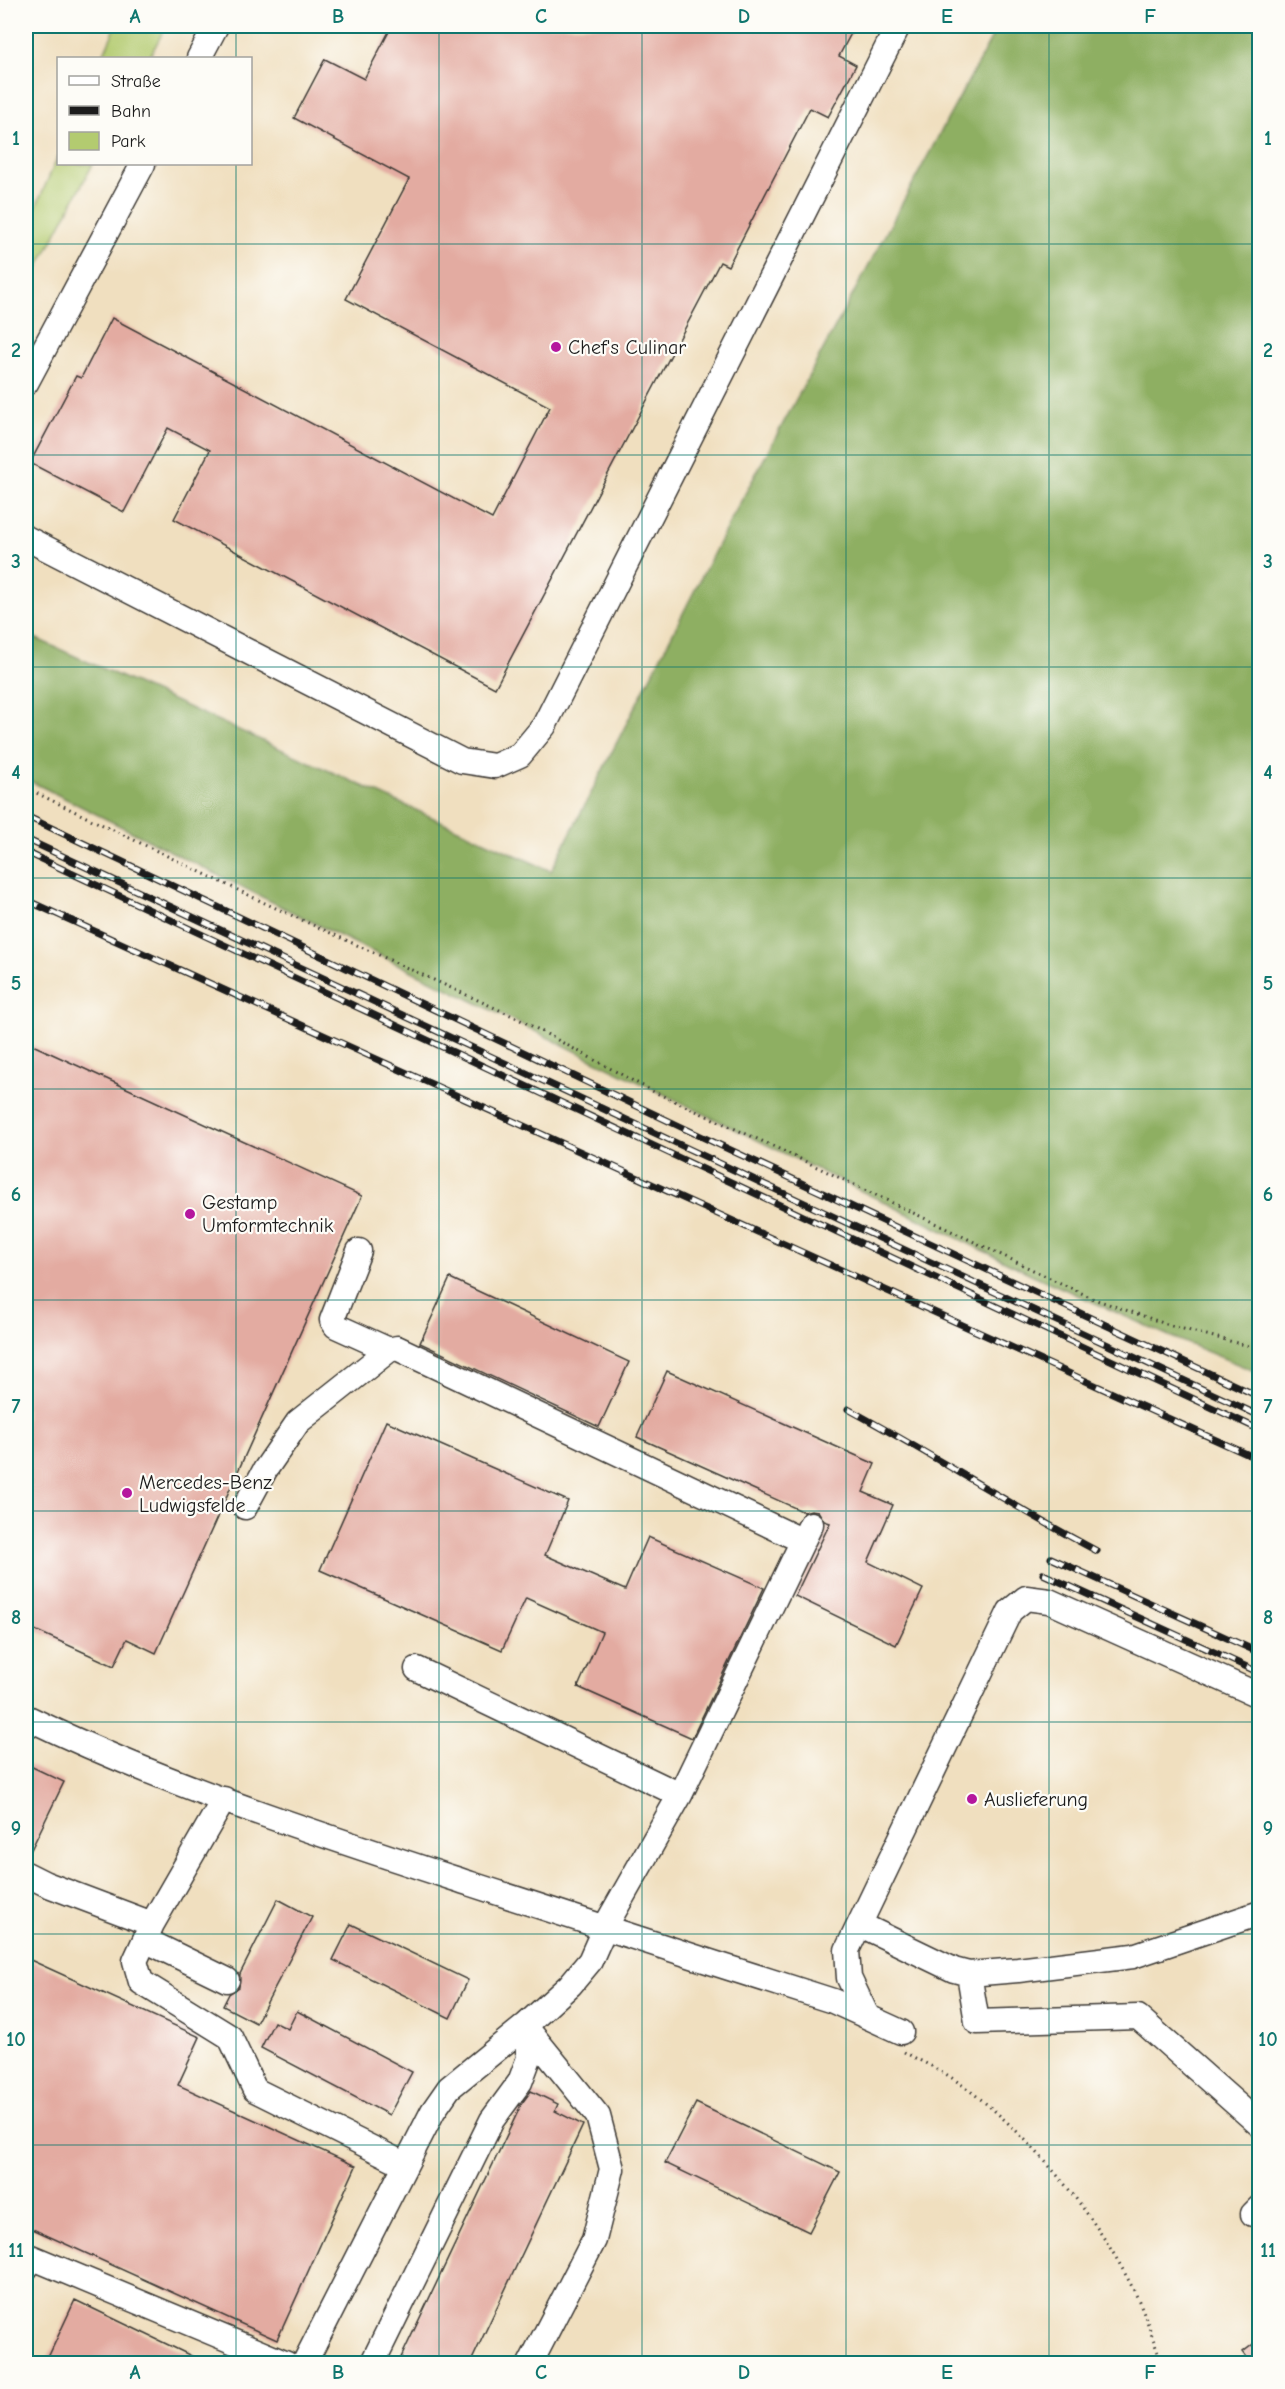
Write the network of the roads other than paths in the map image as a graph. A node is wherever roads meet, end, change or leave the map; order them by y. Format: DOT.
graph roads {
  1 [pos="216,26"];
  2 [pos="898,26"];
  3 [pos="200,57"];
  4 [pos="142,165"];
  5 [pos="26,383"];
  6 [pos="26,538"];
  7 [pos="359,1251"];
  8 [pos="389,1350"];
  9 [pos="245,1507"];
  10 [pos="417,1669"];
  11 [pos="1260,1696"];
  12 [pos="26,1717"];
  13 [pos="680,1795"];
  14 [pos="224,1799"];
  15 [pos="26,1874"];
  16 [pos="1260,1913"];
  17 [pos="861,1924"];
  18 [pos="604,1927"];
  19 [pos="148,1932"];
  20 [pos="969,1974"];
  21 [pos="227,1980"];
  22 [pos="867,2016"];
  23 [pos="525,2026"];
  24 [pos="900,2041"];
  25 [pos="1260,2124"];
  26 [pos="404,2164"];
  27 [pos="27,2260"];
  28 [pos="286,2364"];
  29 [pos="304,2364"];
  30 [pos="372,2364"];
  31 [pos="530,2364"];
  1 -- 3 [label="lane"];
  2 -- 6 [label="lane"];
  4 -- 5 [label="lane"];
  7 -- 8 [label="lane"];
  8 -- 9 [label="lane"];
  8 -- 13 [label="lane"];
  10 -- 13 [label="lane"];
  11 -- 17 [label="lane"];
  12 -- 14 [label="lane"];
  13 -- 18 [label="lane"];
  14 -- 18 [label="lane"];
  14 -- 19 [label="lane"];
  15 -- 19 [label="lane"];
  16 -- 20 [label="lane"];
  17 -- 20 [label="lane"];
  17 -- 22 [label="lane"];
  18 -- 22 [label="lane"];
  18 -- 23 [label="lane"];
  19 -- 21 [label="lane"];
  19 -- 26 [label="lane"];
  20 -- 25 [label="lane"];
  22 -- 24 [label="lane"];
  23 -- 26 [label="lane"];
  23 -- 30 [label="lane"];
  23 -- 31 [label="lane"];
  26 -- 29 [label="lane"];
  27 -- 28 [label="lane"];
}
